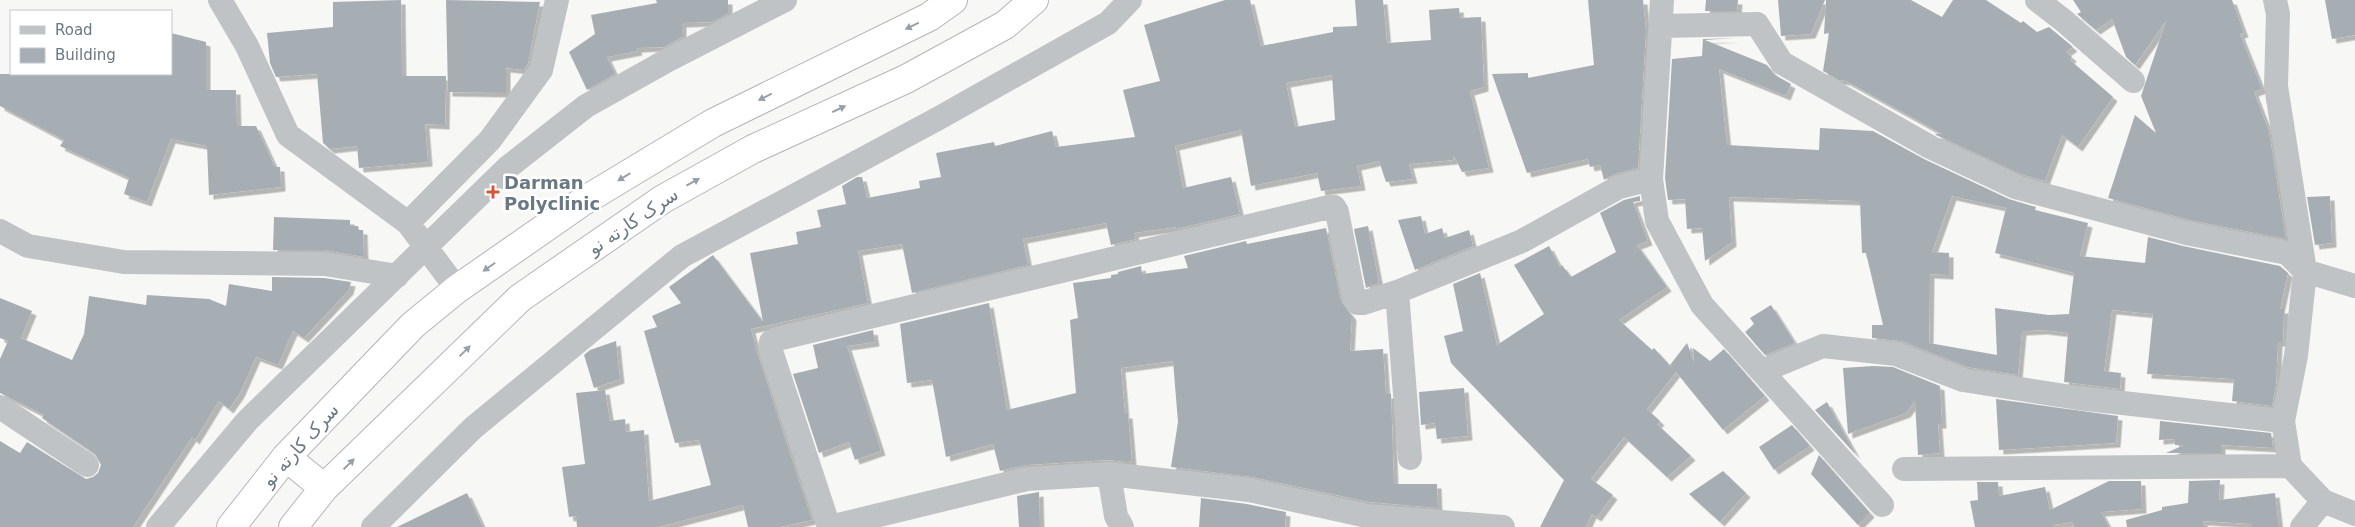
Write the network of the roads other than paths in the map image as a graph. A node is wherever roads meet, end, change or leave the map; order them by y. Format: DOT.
graph roads {
  1 [pos="220,0"];
  2 [pos="557,0"];
  3 [pos="953,0"];
  4 [pos="1034,0"];
  5 [pos="1130,0"];
  6 [pos="1662,0"];
  7 [pos="2038,0"];
  8 [pos="2275,0"];
  9 [pos="779,2"];
  10 [pos="1662,26"];
  11 [pos="2133,81"];
  12 [pos="1651,179"];
  13 [pos="408,223"];
  14 [pos="0,231"];
  15 [pos="426,247"];
  16 [pos="2305,271"];
  17 [pos="397,276"];
  18 [pos="2355,286"];
  19 [pos="457,289"];
  20 [pos="1397,292"];
  21 [pos="1762,371"];
  22 [pos="0,407"];
  23 [pos="2282,421"];
  24 [pos="286,457"];
  25 [pos="1410,458"];
  26 [pos="87,465"];
  27 [pos="2290,466"];
  28 [pos="1904,469"];
  29 [pos="1108,474"];
  30 [pos="324,488"];
  31 [pos="2323,501"];
  32 [pos="1882,505"];
  33 [pos="2355,514"];
  34 [pos="1367,522"];
  35 [pos="1115,523"];
  36 [pos="158,527"];
  37 [pos="232,527"];
  38 [pos="293,527"];
  39 [pos="373,527"];
  40 [pos="830,527"];
  41 [pos="1503,527"];
  42 [pos="2302,527"];
  1 -- 13 [label="street"];
  2 -- 13 [label="street"];
  3 -- 19 [label="highway, سرک کارته نو, one-way"];
  30 -- 4 [label="highway, سرک کارته نو, one-way"];
  5 -- 39 [label="street"];
  6 -- 10 [label="street"];
  7 -- 11 [label="street"];
  8 -- 16 [label="street"];
  9 -- 15 [label="street"];
  10 -- 12 [label="street"];
  10 -- 16 [label="street"];
  12 -- 20 [label="street"];
  12 -- 21 [label="street"];
  13 -- 15 [label="street"];
  14 -- 17 [label="street"];
  15 -- 17 [label="street"];
  15 -- 19 [label="street"];
  16 -- 18 [label="street"];
  16 -- 23 [label="street"];
  17 -- 36 [label="street"];
  19 -- 24 [label="highway, سرک کارته نو"];
  20 -- 25 [label="street"];
  20 -- 40 [label="street"];
  21 -- 23 [label="street"];
  21 -- 32 [label="street"];
  22 -- 26 [label="street"];
  23 -- 27 [label="street"];
  24 -- 30 [label="highway"];
  24 -- 37 [label="highway, سرک کارته نو"];
  27 -- 28 [label="street"];
  27 -- 31 [label="street"];
  29 -- 34 [label="street"];
  29 -- 35 [label="street"];
  29 -- 40 [label="street"];
  30 -- 38 [label="highway, سرک کارته نو"];
  31 -- 33 [label="street"];
  31 -- 42 [label="street"];
  34 -- 41 [label="street"];
}
